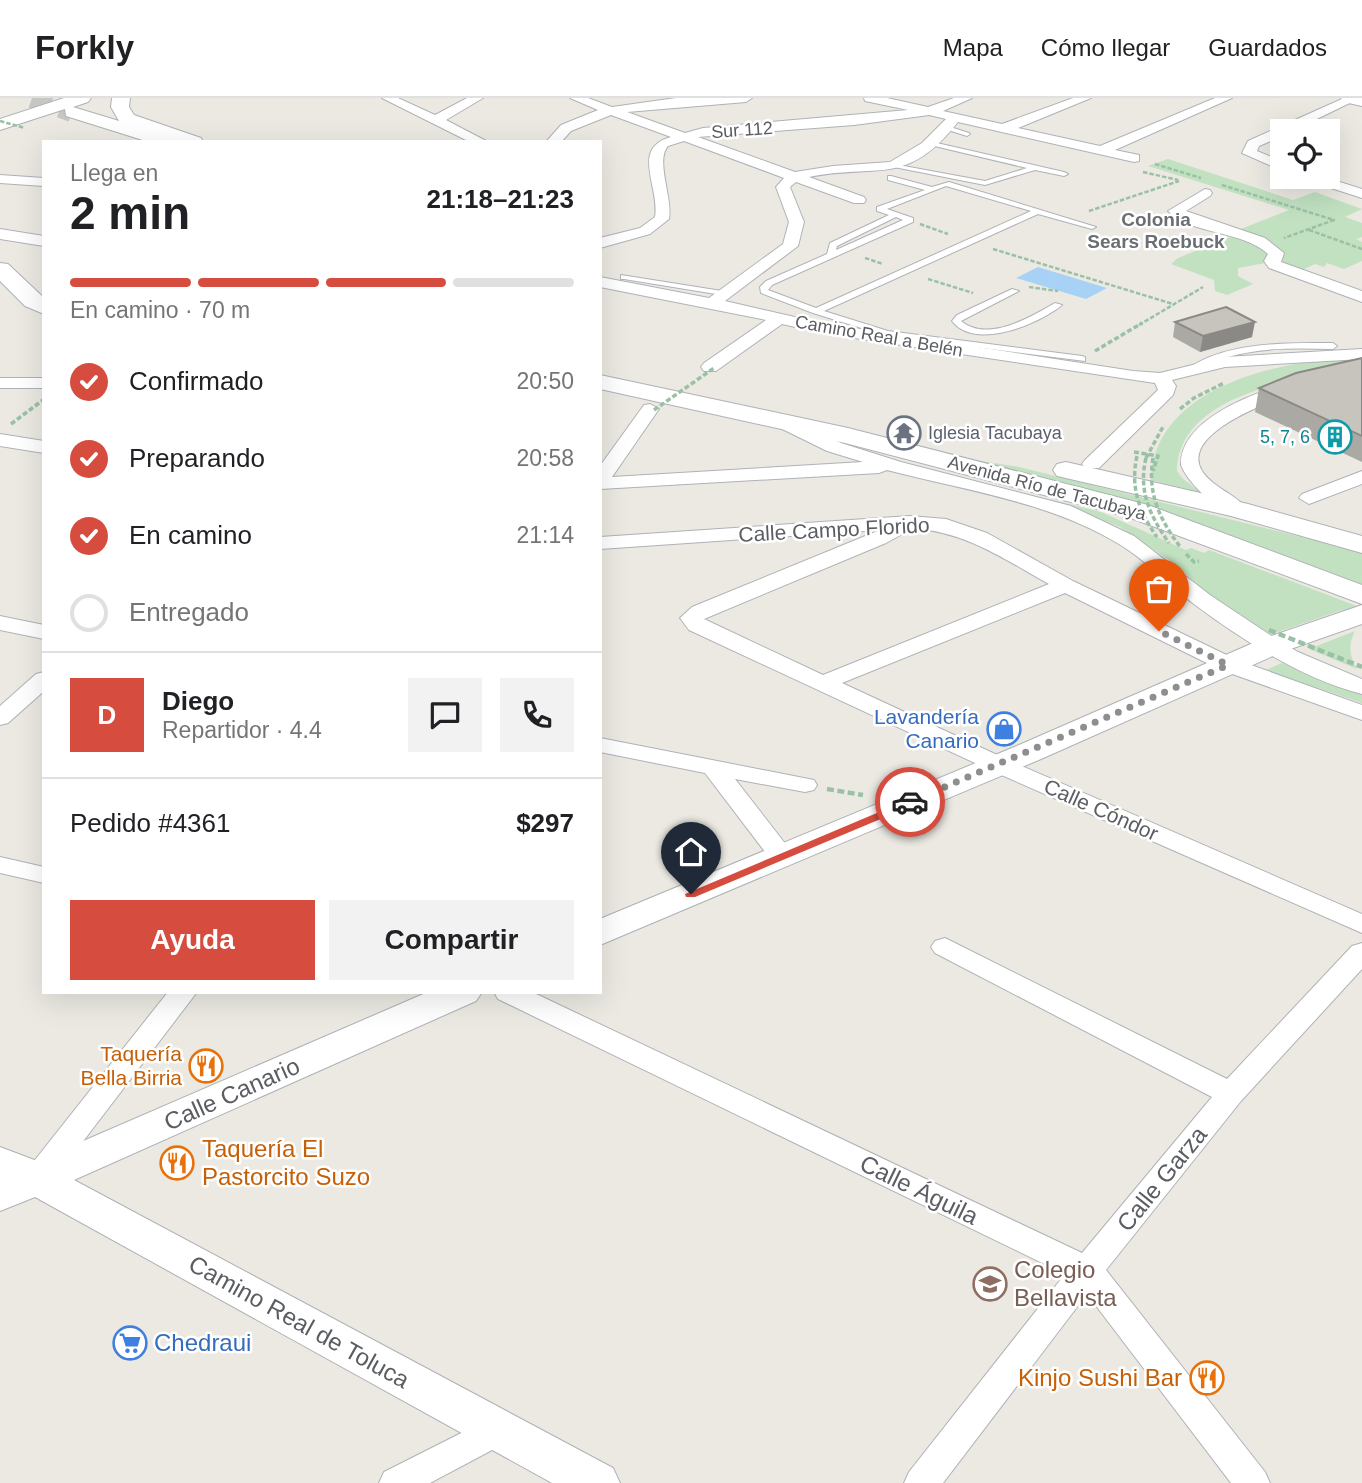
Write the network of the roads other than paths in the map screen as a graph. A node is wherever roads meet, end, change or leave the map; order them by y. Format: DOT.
graph roads {
  1 [pos="39,98"];
  2 [pos="121,98"];
  3 [pos="388,98"];
  4 [pos="477,98"];
  5 [pos="576,98"];
  6 [pos="746,98"];
  7 [pos="870,98"];
  8 [pos="966,98"];
  9 [pos="1085,98"];
  10 [pos="1226,98"];
  11 [pos="1351,98"];
  12 [pos="1362,101"];
  13 [pos="71,105"];
  14 [pos="612,110"];
  15 [pos="0,111"];
  16 [pos="927,112"];
  17 [pos="1309,119"];
  18 [pos="435,121"];
  19 [pos="0,123"];
  20 [pos="950,123"];
  21 [pos="1004,128"];
  22 [pos="968,134"];
  23 [pos="684,136"];
  24 [pos="1270,138"];
  25 [pos="164,140"];
  26 [pos="188,140"];
  27 [pos="477,140"];
  28 [pos="554,140"];
  29 [pos="928,144"];
  30 [pos="1102,150"];
  31 [pos="1270,159"];
  32 [pos="1137,165"];
  33 [pos="1033,168"];
  34 [pos="892,172"];
  35 [pos="1064,174"];
  36 [pos="795,175"];
  37 [pos="0,179"];
  38 [pos="42,182"];
  39 [pos="1207,185"];
  40 [pos="1340,187"];
  41 [pos="931,189"];
  42 [pos="1362,194"];
  43 [pos="859,200"];
  44 [pos="1038,211"];
  45 [pos="895,215"];
  46 [pos="910,220"];
  47 [pos="1092,227"];
  48 [pos="0,234"];
  49 [pos="42,241"];
  50 [pos="602,242"];
  51 [pos="830,257"];
  52 [pos="3,277"];
  53 [pos="624,277"];
  54 [pos="602,282"];
  55 [pos="1014,291"];
  56 [pos="1362,297"];
  57 [pos="717,298"];
  58 [pos="1058,305"];
  59 [pos="42,306"];
  60 [pos="816,311"];
  61 [pos="780,318"];
  62 [pos="965,328"];
  63 [pos="949,345"];
  64 [pos="1334,346"];
  65 [pos="1362,354"];
  66 [pos="1082,359"];
  67 [pos="602,361"];
  68 [pos="712,367"];
  69 [pos="1192,369"];
  70 [pos="1160,378"];
  71 [pos="602,382"];
  72 [pos="0,383"];
  73 [pos="42,383"];
  74 [pos="1301,385"];
  75 [pos="652,409"];
  76 [pos="778,419"];
  77 [pos="0,440"];
  78 [pos="42,447"];
  79 [pos="1092,464"];
  80 [pos="894,466"];
  81 [pos="1362,477"];
  82 [pos="602,479"];
  83 [pos="602,482"];
  84 [pos="1309,498"];
  85 [pos="1238,510"];
  86 [pos="1273,520"];
  87 [pos="910,522"];
  88 [pos="1362,537"];
  89 [pos="602,543"];
  90 [pos="1362,545"];
  91 [pos="1066,585"];
  92 [pos="1359,608"];
  93 [pos="0,623"];
  94 [pos="42,632"];
  95 [pos="1270,638"];
  96 [pos="1228,665"];
  97 [pos="42,681"];
  98 [pos="823,683"];
  99 [pos="1362,687"];
  100 [pos="1362,713"];
  101 [pos="0,718"];
  102 [pos="602,746"];
  103 [pos="999,765"];
  104 [pos="715,768"];
  105 [pos="805,785"];
  106 [pos="781,855"];
  107 [pos="0,865"];
  108 [pos="42,875"];
  109 [pos="1362,924"];
  110 [pos="602,932"];
  111 [pos="945,947"];
  112 [pos="1362,952"];
  113 [pos="181,994"];
  114 [pos="458,994"];
  115 [pos="512,994"];
  116 [pos="1231,1094"];
  117 [pos="12,1179"];
  118 [pos="1087,1270"];
  119 [pos="497,1430"];
  120 [pos="397,1483"];
  121 [pos="596,1483"];
  122 [pos="922,1483"];
  123 [pos="1252,1483"];
  1 -- 15 [label="main road"];
  2 -- 26 [label="main road"];
  3 -- 18 [label="street"];
  4 -- 18 [label="street"];
  5 -- 14 [label="street"];
  6 -- 14 [label="street"];
  7 -- 16 [label="street"];
  8 -- 16 [label="street, Sur 112"];
  9 -- 21 [label="street"];
  10 -- 30 [label="street"];
  11 -- 12 [label="main road"];
  11 -- 17 [label="street"];
  13 -- 19 [label="main road"];
  13 -- 25 [label="main road"];
  14 -- 23 [label="street"];
  14 -- 28 [label="street"];
  16 -- 20 [label="street"];
  16 -- 23 [label="street, Sur 112"];
  18 -- 27 [label="street"];
  20 -- 21 [label="street"];
  20 -- 22 [label="lane"];
  20 -- 29 [label="street"];
  21 -- 30 [label="street"];
  23 -- 36 [label="street"];
  23 -- 50 [label="street, Sur 112"];
  24 -- 31 [label="street"];
  29 -- 33 [label="lane"];
  29 -- 34 [label="street"];
  30 -- 32 [label="street"];
  33 -- 34 [label="lane"];
  33 -- 35 [label="lane"];
  34 -- 36 [label="street"];
  34 -- 41 [label="lane"];
  36 -- 43 [label="street"];
  36 -- 57 [label="street"];
  37 -- 38 [label="street"];
  39 -- 56 [label="street"];
  40 -- 42 [label="street"];
  41 -- 44 [label="lane"];
  41 -- 45 [label="lane"];
  44 -- 47 [label="lane"];
  44 -- 60 [label="lane"];
  45 -- 46 [label="lane"];
  45 -- 51 [label="lane"];
  46 -- 51 [label="lane"];
  48 -- 49 [label="street"];
  51 -- 60 [label="lane"];
  52 -- 59 [label="main road"];
  53 -- 57 [label="lane"];
  54 -- 57 [label="street, Camino Real a Belén"];
  55 -- 62 [label="lane"];
  57 -- 61 [label="street, Camino Real a Belén"];
  58 -- 62 [label="lane"];
  60 -- 63 [label="lane"];
  61 -- 63 [label="street, Camino Real a Belén"];
  61 -- 68 [label="street"];
  62 -- 63 [label="lane"];
  63 -- 66 [label="lane"];
  63 -- 70 [label="street, Camino Real a Belén"];
  64 -- 69 [label="lane"];
  65 -- 69 [label="street"];
  67 -- 85 [label="main road, Avenida Río de Tacubaya"];
  69 -- 70 [label="street"];
  70 -- 79 [label="street"];
  71 -- 76 [label="main road, Avenida Río de Tacubaya"];
  72 -- 73 [label="street"];
  74 -- 85 [label="street"];
  75 -- 82 [label="street"];
  76 -- 80 [label="street"];
  76 -- 92 [label="main road, Avenida Río de Tacubaya"];
  77 -- 78 [label="street"];
  80 -- 83 [label="street"];
  80 -- 95 [label="street"];
  81 -- 84 [label="street"];
  85 -- 86 [label="main road, Avenida Río de Tacubaya"];
  86 -- 88 [label="main road"];
  86 -- 90 [label="main road, Avenida Río de Tacubaya"];
  87 -- 89 [label="street, Calle Campo Florido"];
  87 -- 91 [label="street, Calle Campo Florido"];
  87 -- 98 [label="street, Calle Cóndor"];
  91 -- 96 [label="street, Calle Campo Florido"];
  91 -- 98 [label="street"];
  92 -- 95 [label="main road"];
  93 -- 94 [label="street"];
  95 -- 96 [label="main road"];
  95 -- 99 [label="street"];
  96 -- 100 [label="street, Calle Campo Florido"];
  96 -- 103 [label="main road"];
  97 -- 101 [label="street"];
  98 -- 103 [label="street, Calle Cóndor"];
  102 -- 104 [label="street"];
  103 -- 106 [label="main road"];
  103 -- 109 [label="street, Calle Cóndor"];
  104 -- 105 [label="street"];
  104 -- 106 [label="street"];
  106 -- 110 [label="main road"];
  107 -- 108 [label="street"];
  111 -- 116 [label="street"];
  112 -- 116 [label="street, Calle Garza"];
  113 -- 117 [label="street"];
  114 -- 117 [label="main road, Calle Canario"];
  115 -- 118 [label="street, Calle Águila"];
  116 -- 118 [label="street, Calle Garza"];
  117 -- 119 [label="main road, Camino Real de Toluca"];
  118 -- 122 [label="street, Calle Garza"];
  118 -- 123 [label="street, Calle Águila"];
  119 -- 120 [label="street"];
  119 -- 121 [label="main road, Camino Real de Toluca"];
}
